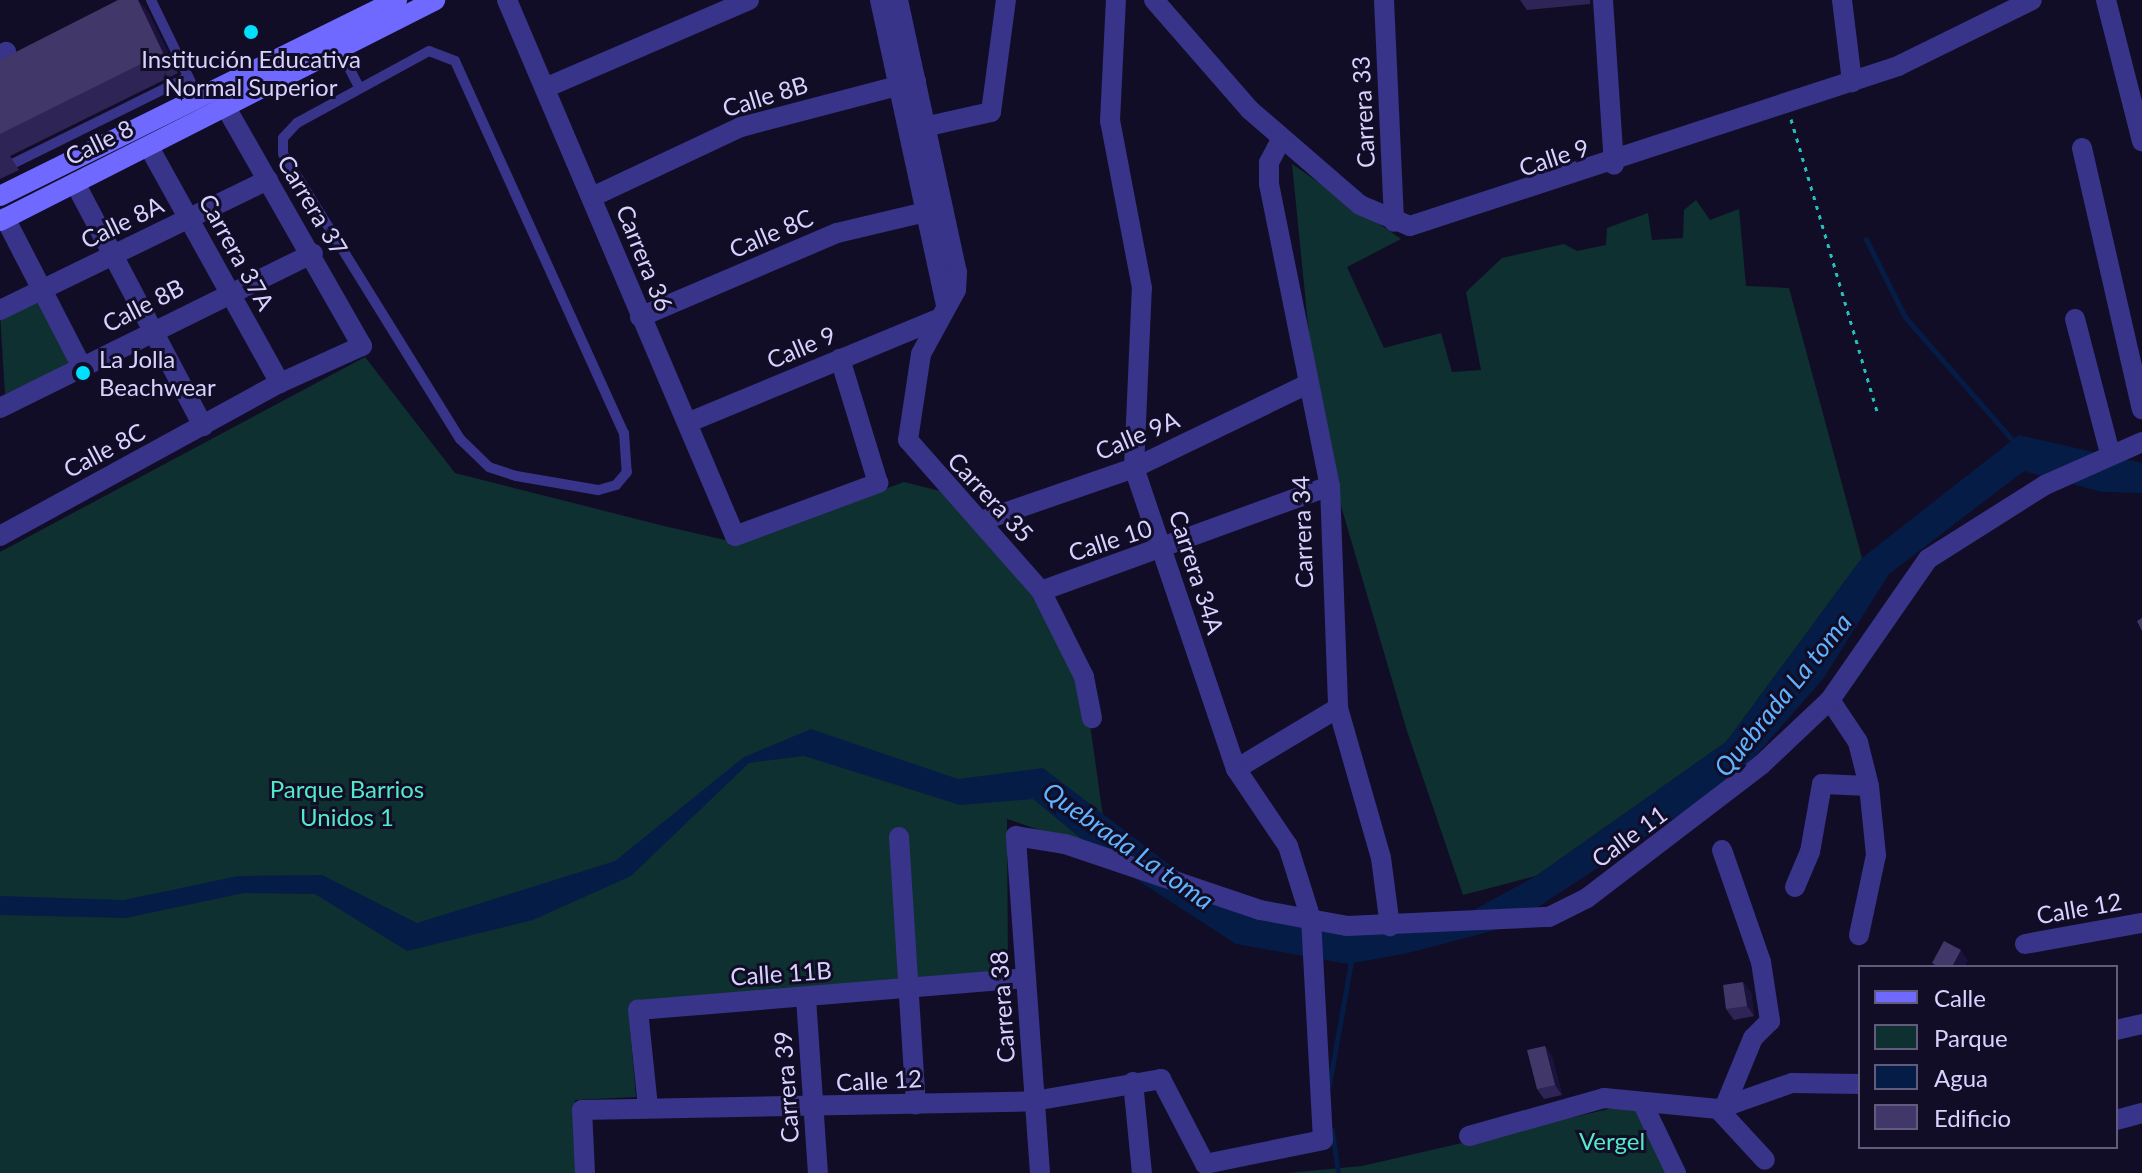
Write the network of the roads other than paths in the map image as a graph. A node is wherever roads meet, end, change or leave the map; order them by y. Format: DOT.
graph roads {
  1 [pos="151,0"];
  2 [pos="397,0"];
  3 [pos="435,0"];
  4 [pos="507,0"];
  5 [pos="749,0"];
  6 [pos="880,0"];
  7 [pos="898,0"];
  8 [pos="1006,0"];
  9 [pos="1116,0"];
  10 [pos="1154,0"];
  11 [pos="1384,0"];
  12 [pos="1603,0"];
  13 [pos="1842,0"];
  14 [pos="2032,0"];
  15 [pos="2106,0"];
  16 [pos="335,42"];
  17 [pos="188,77"];
  18 [pos="907,82"];
  19 [pos="1852,82"];
  20 [pos="359,87"];
  21 [pos="545,88"];
  22 [pos="214,99"];
  23 [pos="916,128"];
  24 [pos="1282,138"];
  25 [pos="2142,141"];
  26 [pos="149,147"];
  27 [pos="2082,148"];
  28 [pos="1614,165"];
  29 [pos="0,170"];
  30 [pos="268,180"];
  31 [pos="75,183"];
  32 [pos="0,196"];
  33 [pos="592,197"];
  34 [pos="926,212"];
  35 [pos="3,219"];
  36 [pos="188,219"];
  37 [pos="1394,222"];
  38 [pos="313,253"];
  39 [pos="112,255"];
  40 [pos="42,290"];
  41 [pos="230,290"];
  42 [pos="0,310"];
  43 [pos="941,312"];
  44 [pos="640,317"];
  45 [pos="2075,319"];
  46 [pos="150,330"];
  47 [pos="362,346"];
  48 [pos="840,359"];
  49 [pos="82,367"];
  50 [pos="280,383"];
  51 [pos="1308,384"];
  52 [pos="2,400"];
  53 [pos="2142,409"];
  54 [pos="687,423"];
  55 [pos="203,426"];
  56 [pos="2142,442"];
  57 [pos="2106,454"];
  58 [pos="1134,468"];
  59 [pos="1330,486"];
  60 [pos="981,521"];
  61 [pos="0,536"];
  62 [pos="1165,550"];
  63 [pos="1041,591"];
  64 [pos="1830,700"];
  65 [pos="1338,708"];
  66 [pos="1092,718"];
  67 [pos="1236,769"];
  68 [pos="1869,786"];
  69 [pos="1016,836"];
  70 [pos="899,837"];
  71 [pos="1722,850"];
  72 [pos="1795,887"];
  73 [pos="1312,922"];
  74 [pos="2142,923"];
  75 [pos="1390,926"];
  76 [pos="1859,935"];
  77 [pos="2025,944"];
  78 [pos="1026,978"];
  79 [pos="910,988"];
  80 [pos="806,998"];
  81 [pos="2142,1024"];
  82 [pos="2118,1030"];
  83 [pos="1133,1082"];
  84 [pos="1858,1084"];
  85 [pos="1171,1090"];
  86 [pos="1034,1101"];
  87 [pos="1642,1102"];
  88 [pos="916,1104"];
  89 [pos="648,1107"];
  90 [pos="1722,1108"];
  91 [pos="813,1109"];
  92 [pos="2142,1113"];
  93 [pos="2118,1119"];
  94 [pos="1469,1136"];
  95 [pos="1765,1160"];
  96 [pos="585,1173"];
  97 [pos="818,1173"];
  98 [pos="1040,1173"];
  99 [pos="1142,1173"];
  100 [pos="1676,1173"];
  1 -- 17 [label="lane"];
  2 -- 16 [label="main road, Calle 8"];
  3 -- 16 [label="main road, Calle 8"];
  4 -- 21 [label="street, Carrera 36"];
  5 -- 21 [label="street"];
  6 -- 18 [label="street, Carrera 35"];
  7 -- 18 [label="street, Carrera 35"];
  8 -- 23 [label="street"];
  9 -- 58 [label="street, Carrera 34A"];
  10 -- 24 [label="street, Calle 9"];
  11 -- 37 [label="street, Carrera 33"];
  12 -- 28 [label="street"];
  13 -- 19 [label="street"];
  14 -- 19 [label="street, Calle 9"];
  15 -- 25 [label="street"];
  16 -- 20 [label="lane"];
  16 -- 22 [label="main road, Calle 8"];
  17 -- 22 [label="lane"];
  17 -- 29 [label="lane"];
  18 -- 23 [label="street, Carrera 35"];
  18 -- 33 [label="street, Calle 8B"];
  19 -- 28 [label="street, Calle 9"];
  20 -- 20 [label="lane"];
  21 -- 33 [label="street, Carrera 36"];
  22 -- 26 [label="main road, Calle 8"];
  22 -- 30 [label="street, Carrera 37"];
  22 -- 32 [label="main road, Calle 8"];
  23 -- 34 [label="street, Carrera 35"];
  23 -- 43 [label="street, Carrera 35"];
  24 -- 37 [label="street, Calle 9"];
  24 -- 51 [label="street, Carrera 34"];
  26 -- 31 [label="main road, Calle 8"];
  26 -- 36 [label="street, Carrera 37A"];
  27 -- 53 [label="street"];
  28 -- 37 [label="street, Calle 9"];
  30 -- 36 [label="street, Calle 8A"];
  30 -- 38 [label="street, Carrera 37"];
  31 -- 35 [label="main road, Calle 8"];
  31 -- 39 [label="street"];
  33 -- 44 [label="street, Carrera 36"];
  34 -- 43 [label="street, Carrera 35"];
  34 -- 44 [label="street, Calle 8C"];
  35 -- 40 [label="street"];
  36 -- 39 [label="street, Calle 8A"];
  36 -- 41 [label="street, Carrera 37A"];
  38 -- 41 [label="street, Calle 8B"];
  38 -- 47 [label="street, Carrera 37"];
  39 -- 40 [label="street, Calle 8A"];
  39 -- 46 [label="street"];
  40 -- 42 [label="street, Calle 8A"];
  40 -- 49 [label="street"];
  41 -- 46 [label="street, Calle 8B"];
  41 -- 50 [label="street, Carrera 37A"];
  43 -- 48 [label="street, Calle 9"];
  43 -- 60 [label="street, Carrera 35"];
  44 -- 54 [label="street, Carrera 36"];
  45 -- 57 [label="street"];
  46 -- 49 [label="street, Calle 8B"];
  46 -- 55 [label="street"];
  47 -- 50 [label="street, Calle 8C"];
  48 -- 54 [label="street, Calle 9"];
  48 -- 54 [label="street, Carrera 36"];
  49 -- 52 [label="street, Calle 8B"];
  50 -- 55 [label="street, Calle 8C"];
  51 -- 58 [label="street, Calle 9A"];
  51 -- 59 [label="street, Carrera 34"];
  55 -- 61 [label="street, Calle 8C"];
  56 -- 57 [label="street, Calle 11"];
  57 -- 64 [label="street, Calle 11"];
  58 -- 60 [label="street, Calle 9A"];
  58 -- 62 [label="street, Carrera 34A"];
  59 -- 62 [label="street, Calle 10"];
  59 -- 65 [label="street, Carrera 34"];
  60 -- 63 [label="street, Carrera 35"];
  62 -- 63 [label="street, Calle 10"];
  62 -- 67 [label="street, Carrera 34A"];
  63 -- 66 [label="street, Carrera 35"];
  64 -- 68 [label="street"];
  64 -- 75 [label="street, Calle 11"];
  65 -- 67 [label="street"];
  65 -- 75 [label="street, Carrera 34"];
  67 -- 73 [label="street, Carrera 34A"];
  68 -- 72 [label="street"];
  68 -- 76 [label="street"];
  69 -- 73 [label="street, Calle 11"];
  69 -- 78 [label="street, Carrera 38"];
  70 -- 79 [label="street"];
  71 -- 90 [label="street"];
  73 -- 75 [label="street, Calle 11"];
  73 -- 85 [label="street, Carrera 34A"];
  74 -- 77 [label="street, Calle 12"];
  78 -- 79 [label="street, Calle 11B"];
  78 -- 86 [label="street, Carrera 38"];
  79 -- 80 [label="street, Calle 11B"];
  79 -- 88 [label="street"];
  80 -- 89 [label="street, Calle 11B"];
  80 -- 91 [label="street, Carrera 39"];
  81 -- 82 [label="street"];
  83 -- 85 [label="street, Calle 12"];
  83 -- 86 [label="street, Calle 12"];
  83 -- 99 [label="street"];
  84 -- 90 [label="street"];
  86 -- 88 [label="street, Calle 12"];
  86 -- 98 [label="street, Carrera 38"];
  87 -- 90 [label="street"];
  87 -- 94 [label="street"];
  87 -- 100 [label="street"];
  88 -- 91 [label="street, Calle 12"];
  89 -- 91 [label="street, Calle 12"];
  89 -- 96 [label="street, Calle 12"];
  90 -- 95 [label="street"];
  91 -- 97 [label="street, Carrera 39"];
  92 -- 93 [label="street"];
}
